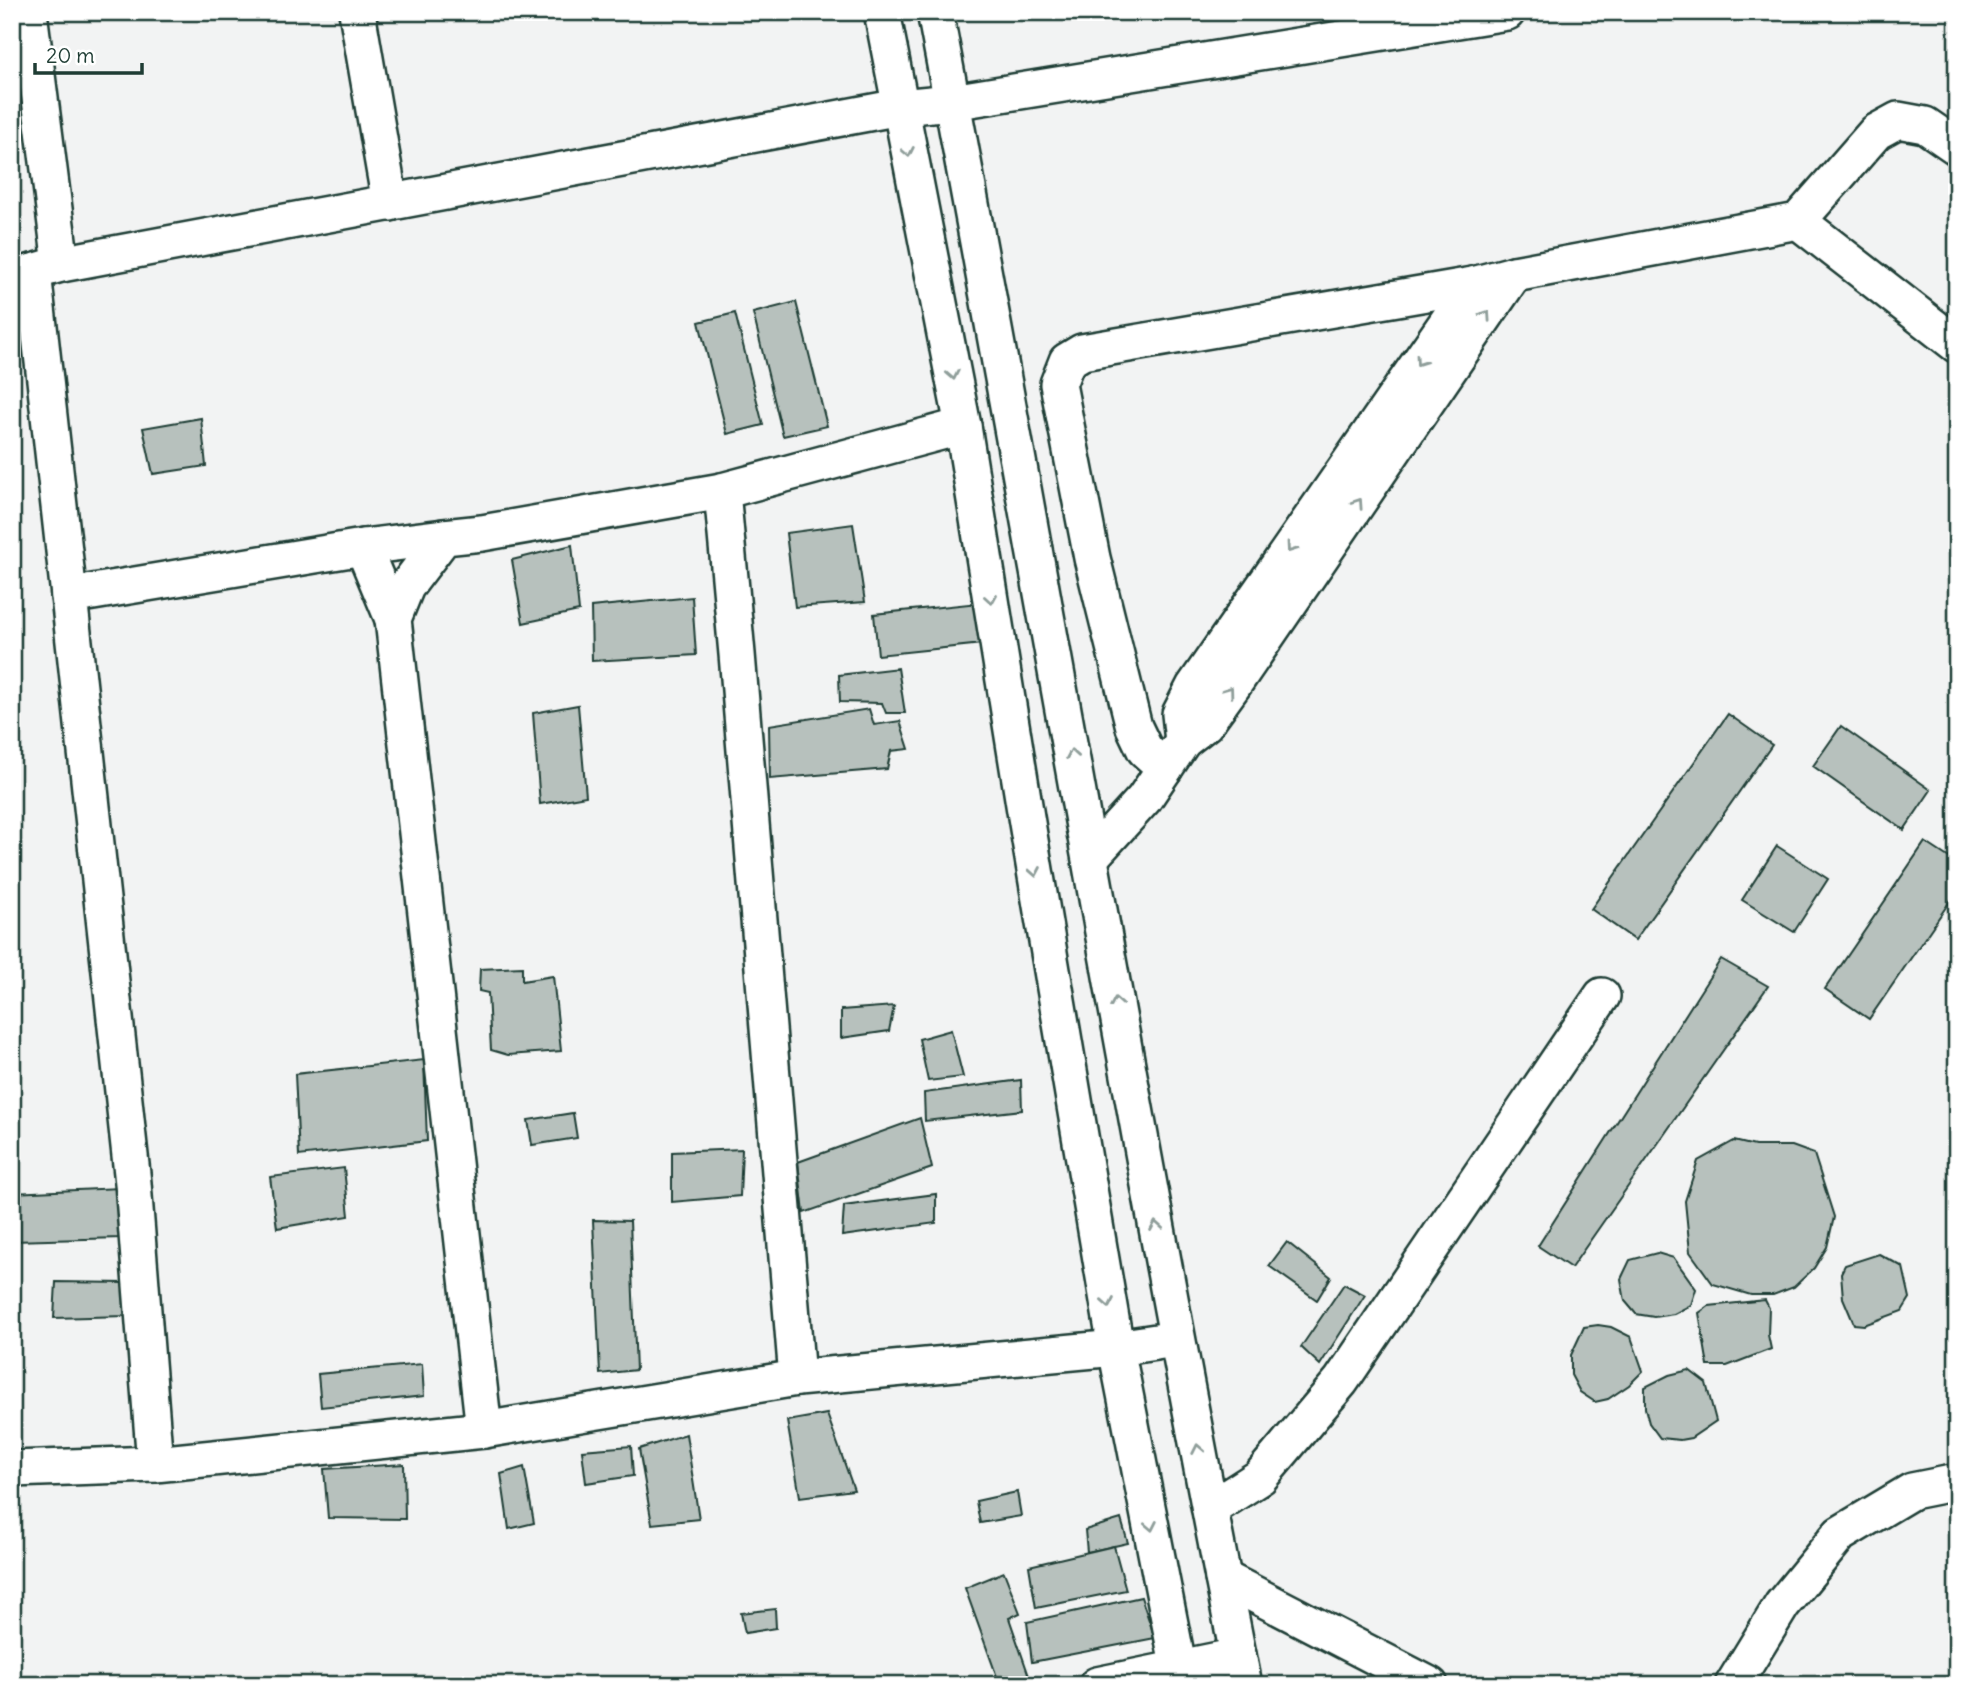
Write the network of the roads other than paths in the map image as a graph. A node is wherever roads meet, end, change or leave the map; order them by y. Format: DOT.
graph roads {
  1 [pos="29,12"];
  2 [pos="357,12"];
  3 [pos="882,12"];
  4 [pos="935,12"];
  5 [pos="1507,12"];
  6 [pos="952,102"];
  7 [pos="900,107"];
  8 [pos="1957,147"];
  9 [pos="390,203"];
  10 [pos="1798,220"];
  11 [pos="35,272"];
  12 [pos="1514,274"];
  13 [pos="1473,285"];
  14 [pos="1957,345"];
  15 [pos="963,426"];
  16 [pos="722,491"];
  17 [pos="444,537"];
  18 [pos="363,547"];
  19 [pos="69,596"];
  20 [pos="393,619"];
  21 [pos="1174,754"];
  22 [pos="1082,805"];
  23 [pos="1026,817"];
  24 [pos="1091,857"];
  25 [pos="1602,996"];
  26 [pos="1176,1339"];
  27 [pos="1116,1348"];
  28 [pos="797,1378"];
  29 [pos="484,1430"];
  30 [pos="155,1464"];
  31 [pos="12,1469"];
  32 [pos="1957,1482"];
  33 [pos="1210,1509"];
  34 [pos="1223,1578"];
  35 [pos="1241,1670"];
  36 [pos="1180,1677"];
  37 [pos="1097,1685"];
  38 [pos="1430,1685"];
  39 [pos="1733,1685"];
  1 -- 11 [label="street"];
  2 -- 9 [label="street"];
  3 -- 7 [label="street"];
  4 -- 6 [label="street"];
  5 -- 6 [label="street"];
  6 -- 7 [label="street"];
  22 -- 6 [label="street, one-way"];
  7 -- 9 [label="street"];
  7 -- 15 [label="street, one-way"];
  8 -- 10 [label="street"];
  9 -- 11 [label="street"];
  10 -- 12 [label="street"];
  10 -- 14 [label="street"];
  11 -- 19 [label="street"];
  12 -- 13 [label="street"];
  21 -- 12 [label="street, one-way"];
  13 -- 21 [label="street, one-way"];
  13 -- 21 [label="street"];
  15 -- 16 [label="street"];
  15 -- 23 [label="street, one-way"];
  16 -- 17 [label="street"];
  16 -- 28 [label="street"];
  17 -- 18 [label="street"];
  17 -- 20 [label="street"];
  18 -- 19 [label="street"];
  18 -- 20 [label="street"];
  19 -- 30 [label="street"];
  20 -- 29 [label="street"];
  21 -- 24 [label="street"];
  22 -- 23 [label="street"];
  22 -- 24 [label="street"];
  23 -- 27 [label="street, one-way"];
  26 -- 24 [label="street, one-way"];
  25 -- 33 [label="street"];
  26 -- 27 [label="street"];
  33 -- 26 [label="street, one-way"];
  27 -- 28 [label="street"];
  27 -- 36 [label="street, one-way"];
  28 -- 29 [label="street"];
  29 -- 30 [label="street"];
  30 -- 31 [label="street"];
  32 -- 39 [label="street"];
  33 -- 34 [label="street"];
  34 -- 35 [label="street"];
  34 -- 38 [label="street"];
  35 -- 36 [label="street"];
  36 -- 37 [label="street"];
}
